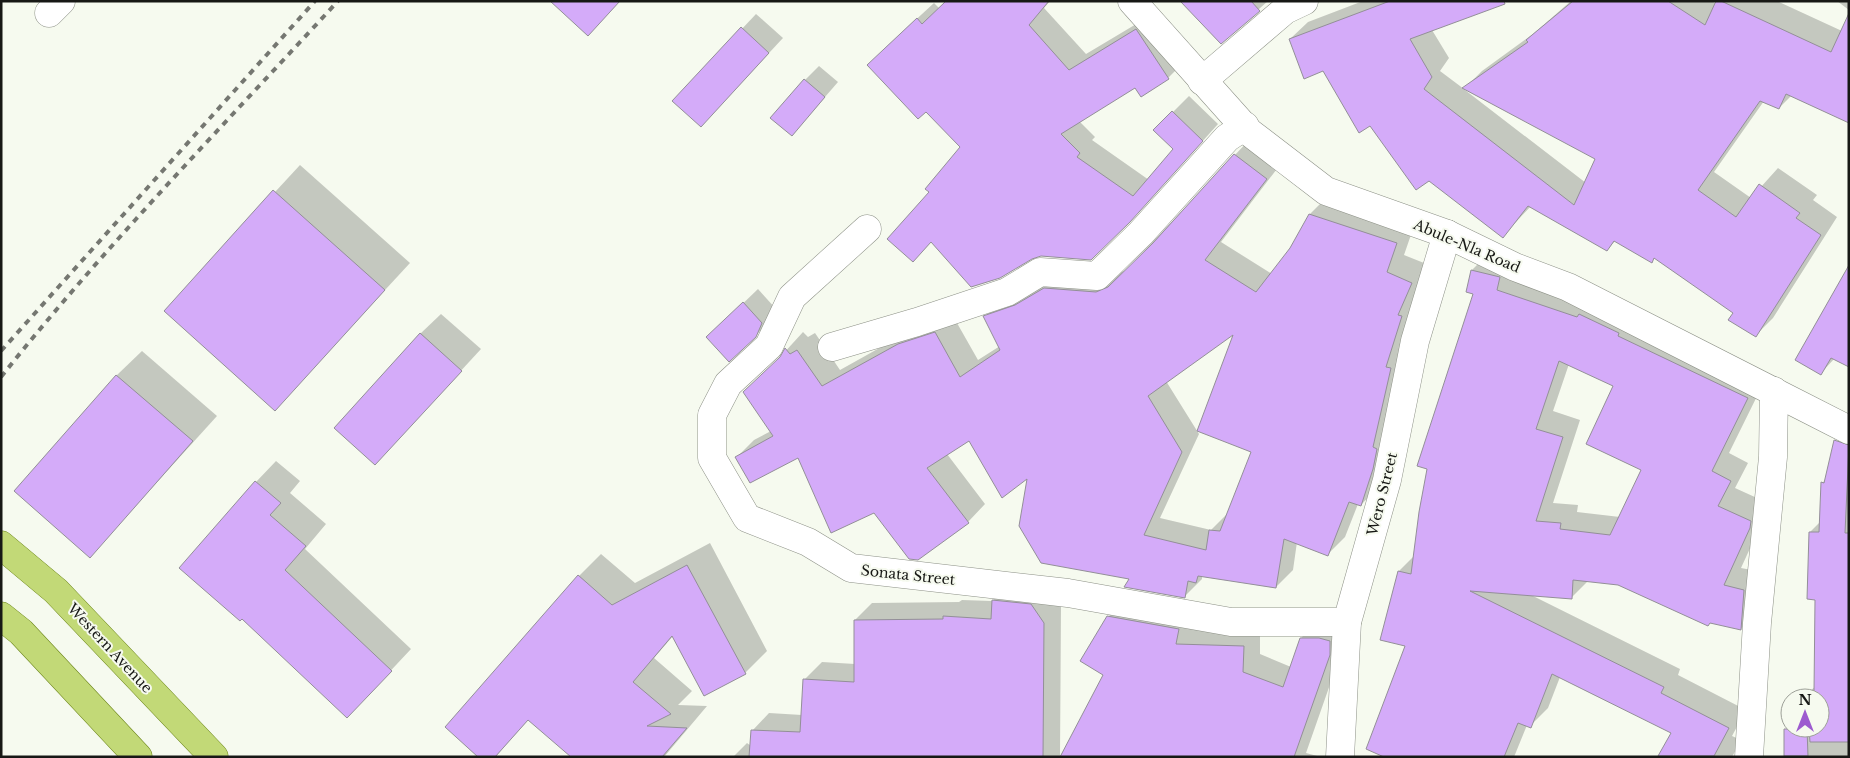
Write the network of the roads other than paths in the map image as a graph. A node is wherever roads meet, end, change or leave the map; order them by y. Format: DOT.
graph roads {
  1 [pos="1132,1"];
  2 [pos="1304,1"];
  3 [pos="1202,81"];
  4 [pos="1245,126"];
  5 [pos="867,229"];
  6 [pos="1447,234"];
  7 [pos="832,348"];
  8 [pos="1774,391"];
  9 [pos="1849,430"];
  10 [pos="1,545"];
  11 [pos="1347,622"];
  12 [pos="11,624"];
  13 [pos="138,757"];
  14 [pos="214,757"];
  15 [pos="1340,757"];
  16 [pos="1749,757"];
  1 -- 3 [label="street, Abule-Nla Road"];
  2 -- 3 [label="street"];
  3 -- 4 [label="street, Abule-Nla Road"];
  4 -- 6 [label="street, Abule-Nla Road"];
  4 -- 7 [label="street"];
  5 -- 11 [label="street, Sonata Street"];
  6 -- 8 [label="street, Abule-Nla Road"];
  6 -- 11 [label="street, Wero Street"];
  8 -- 9 [label="street, Abule-Nla Road"];
  8 -- 16 [label="street"];
  10 -- 14 [label="main road, Western Avenue"];
  11 -- 15 [label="street, Wero Street"];
  12 -- 13 [label="main road"];
}
